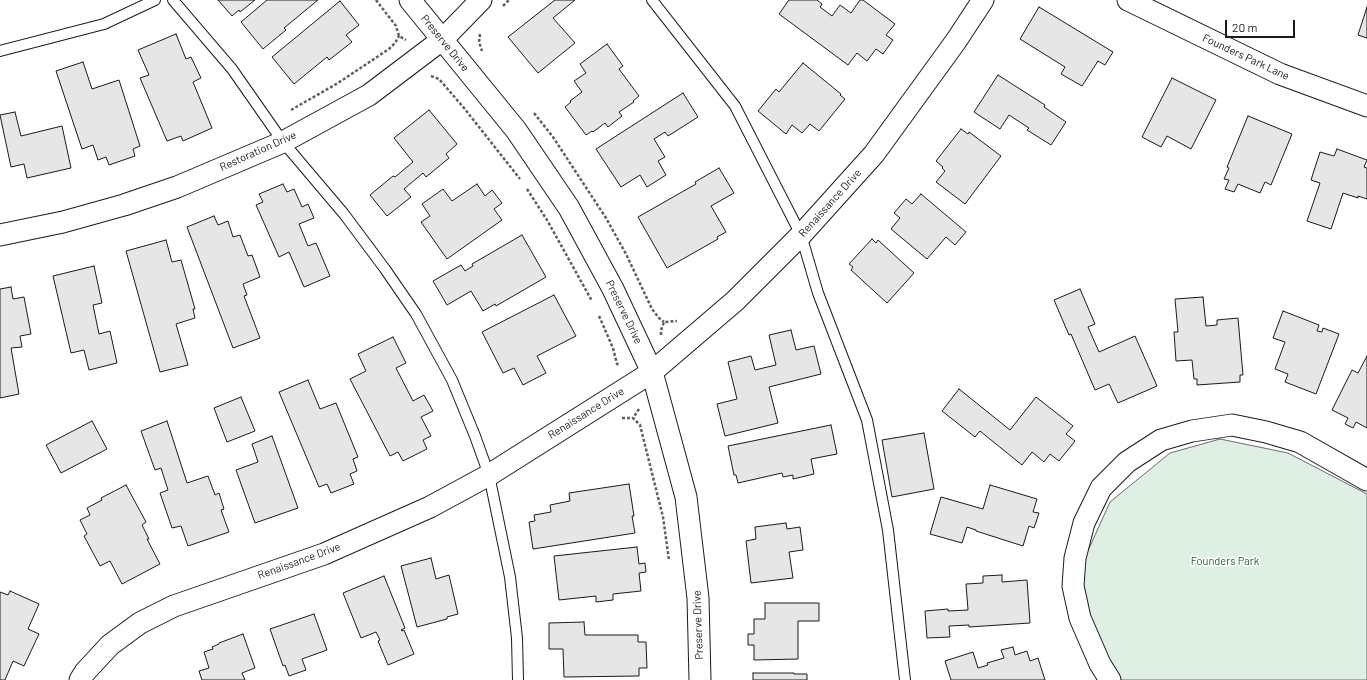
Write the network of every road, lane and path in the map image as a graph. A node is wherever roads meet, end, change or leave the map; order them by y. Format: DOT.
graph roads {
  1 [pos="155,0"];
  2 [pos="173,0"];
  3 [pos="376,0"];
  4 [pos="410,0"];
  5 [pos="509,0"];
  6 [pos="652,0"];
  7 [pos="983,0"];
  8 [pos="1128,0"];
  9 [pos="489,5"];
  10 [pos="480,33"];
  11 [pos="399,36"];
  12 [pos="443,39"];
  13 [pos="0,51"];
  14 [pos="424,54"];
  15 [pos="486,56"];
  16 [pos="1367,106"];
  17 [pos="529,108"];
  18 [pos="269,122"];
  19 [pos="283,142"];
  20 [pos="521,180"];
  21 [pos="525,187"];
  22 [pos="0,235"];
  23 [pos="801,235"];
  24 [pos="594,305"];
  25 [pos="597,312"];
  26 [pos="664,322"];
  27 [pos="617,364"];
  28 [pos="614,369"];
  29 [pos="644,377"];
  30 [pos="489,475"];
  31 [pos="1367,480"];
  32 [pos="670,567"];
  33 [pos="80,680"];
  34 [pos="518,680"];
  35 [pos="700,680"];
  36 [pos="905,680"];
  37 [pos="1110,680"];
  1 -- 13 [label="lane"];
  2 -- 18 [label="lane"];
  3 -- 11 [label="path"];
  4 -- 12 [label="street, Preserve Drive"];
  5 -- 9 [label="path"];
  6 -- 23 [label="lane"];
  7 -- 23 [label="street, Renaissance Drive"];
  8 -- 16 [label="street, Founders Park Lane"];
  9 -- 12 [label="street, Restoration Drive"];
  10 -- 15 [label="path"];
  11 -- 14 [label="path"];
  11 -- 18 [label="path"];
  12 -- 14 [label="street, Restoration Drive"];
  12 -- 29 [label="street, Preserve Drive"];
  14 -- 19 [label="street, Restoration Drive"];
  14 -- 20 [label="path"];
  17 -- 26 [label="path"];
  18 -- 19 [label="lane"];
  19 -- 22 [label="street, Restoration Drive"];
  19 -- 30 [label="lane"];
  21 -- 24 [label="path"];
  23 -- 29 [label="street, Renaissance Drive"];
  23 -- 36 [label="lane"];
  25 -- 27 [label="path"];
  27 -- 28 [label="path"];
  27 -- 29 [label="path"];
  29 -- 30 [label="street, Renaissance Drive"];
  29 -- 32 [label="path"];
  29 -- 35 [label="street, Preserve Drive"];
  30 -- 33 [label="street, Renaissance Drive"];
  30 -- 34 [label="lane"];
  31 -- 37 [label="street"];
}
